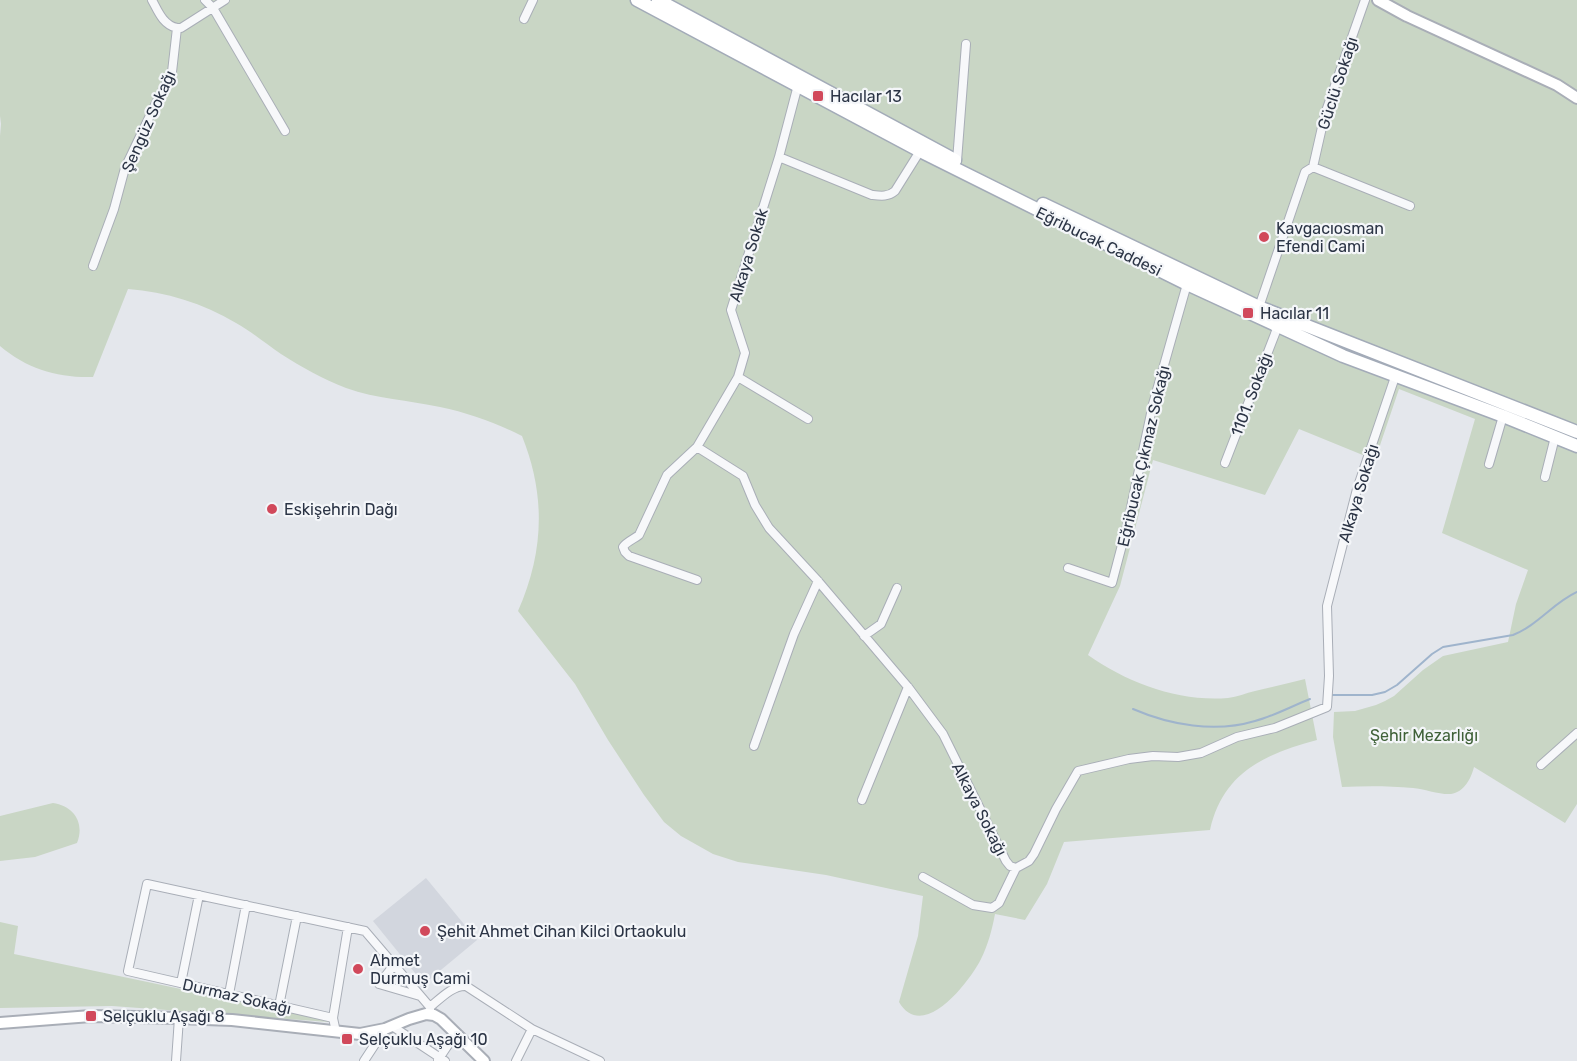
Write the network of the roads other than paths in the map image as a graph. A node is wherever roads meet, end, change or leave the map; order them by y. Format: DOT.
graph roads {
  1 [pos="152,0"];
  2 [pos="205,0"];
  3 [pos="225,0"];
  4 [pos="533,0"];
  5 [pos="637,0"];
  6 [pos="658,0"];
  7 [pos="1365,0"];
  8 [pos="1380,0"];
  9 [pos="213,8"];
  10 [pos="524,19"];
  11 [pos="177,28"];
  12 [pos="966,44"];
  13 [pos="798,86"];
  14 [pos="1577,98"];
  15 [pos="285,131"];
  16 [pos="920,151"];
  17 [pos="778,157"];
  18 [pos="957,161"];
  19 [pos="1313,166"];
  20 [pos="1410,206"];
  21 [pos="93,266"];
  22 [pos="1187,284"];
  23 [pos="1259,307"];
  24 [pos="1278,326"];
  25 [pos="1396,374"];
  26 [pos="738,377"];
  27 [pos="1503,416"];
  28 [pos="808,419"];
  29 [pos="1577,432"];
  30 [pos="1555,437"];
  31 [pos="1577,446"];
  32 [pos="697,447"];
  33 [pos="1225,463"];
  34 [pos="1489,464"];
  35 [pos="1545,477"];
  36 [pos="1068,568"];
  37 [pos="697,580"];
  38 [pos="818,581"];
  39 [pos="897,588"];
  40 [pos="864,636"];
  41 [pos="908,687"];
  42 [pos="1577,733"];
  43 [pos="754,746"];
  44 [pos="1541,765"];
  45 [pos="862,800"];
  46 [pos="1016,868"];
  47 [pos="923,877"];
  48 [pos="199,895"];
  49 [pos="246,905"];
  50 [pos="297,916"];
  51 [pos="348,927"];
  52 [pos="394,964"];
  53 [pos="182,983"];
  54 [pos="229,994"];
  55 [pos="421,996"];
  56 [pos="279,1006"];
  57 [pos="430,1011"];
  58 [pos="179,1018"];
  59 [pos="333,1018"];
  60 [pos="0,1025"];
  61 [pos="389,1027"];
  62 [pos="532,1029"];
  63 [pos="336,1032"];
  64 [pos="456,1033"];
  65 [pos="441,1060"];
  66 [pos="176,1061"];
  67 [pos="364,1061"];
  68 [pos="484,1061"];
  69 [pos="516,1061"];
  70 [pos="600,1061"];
  1 -- 11 [label="street"];
  2 -- 9 [label="street"];
  3 -- 9 [label="street"];
  4 -- 10 [label="street"];
  5 -- 13 [label="main road, Eğribucak Caddesi"];
  6 -- 18 [label="main road, Eğribucak Caddesi"];
  7 -- 19 [label="street, Güclü Sokağı"];
  8 -- 14 [label="street"];
  9 -- 11 [label="street"];
  9 -- 15 [label="street"];
  11 -- 21 [label="street, Şengüz Sokağı"];
  12 -- 18 [label="street"];
  13 -- 16 [label="main road, Eğribucak Caddesi"];
  13 -- 17 [label="street, Alkaya Sokak"];
  16 -- 17 [label="street"];
  16 -- 22 [label="main road, Eğribucak Caddesi"];
  17 -- 26 [label="street, Alkaya Sokak"];
  18 -- 23 [label="main road, Eğribucak Caddesi"];
  19 -- 20 [label="street"];
  19 -- 23 [label="street, Güclü Sokağı"];
  22 -- 24 [label="main road, Eğribucak Caddesi"];
  22 -- 36 [label="street, Eğribucak Çıkmaz Sokağı"];
  23 -- 29 [label="main road, Eğribucak Caddesi"];
  24 -- 25 [label="main road, Eğribucak Caddesi"];
  24 -- 33 [label="street, 1101. Sokağı"];
  25 -- 27 [label="main road, Eğribucak Caddesi"];
  25 -- 46 [label="street, Alkaya Sokağı"];
  26 -- 28 [label="street"];
  26 -- 32 [label="street, Alkaya Sokak"];
  27 -- 30 [label="main road, Eğribucak Caddesi"];
  27 -- 34 [label="street"];
  30 -- 31 [label="main road, Eğribucak Caddesi"];
  30 -- 35 [label="street"];
  32 -- 37 [label="street, Alkaya Sokak"];
  32 -- 38 [label="street, Alkaya Sokağı"];
  38 -- 40 [label="street, Alkaya Sokağı"];
  38 -- 43 [label="street"];
  39 -- 40 [label="street"];
  40 -- 41 [label="street, Alkaya Sokağı"];
  41 -- 45 [label="street"];
  41 -- 46 [label="street, Alkaya Sokağı"];
  42 -- 44 [label="street"];
  46 -- 47 [label="street"];
  48 -- 49 [label="street"];
  48 -- 53 [label="street"];
  48 -- 53 [label="street, Durmaz Sokağı"];
  49 -- 50 [label="street"];
  49 -- 54 [label="street"];
  50 -- 51 [label="street"];
  50 -- 56 [label="street"];
  51 -- 52 [label="street"];
  51 -- 59 [label="street"];
  52 -- 55 [label="street"];
  52 -- 55 [label="street"];
  53 -- 54 [label="street, Durmaz Sokağı"];
  54 -- 56 [label="street, Durmaz Sokağı"];
  55 -- 57 [label="street"];
  56 -- 59 [label="street, Durmaz Sokağı"];
  57 -- 61 [label="street"];
  57 -- 62 [label="street"];
  57 -- 64 [label="street"];
  58 -- 60 [label="street"];
  58 -- 63 [label="street"];
  58 -- 66 [label="street"];
  59 -- 63 [label="street"];
  61 -- 63 [label="street"];
  61 -- 65 [label="street"];
  61 -- 67 [label="street"];
  62 -- 69 [label="street"];
  62 -- 70 [label="street"];
  64 -- 65 [label="street"];
  64 -- 68 [label="street"];
}
